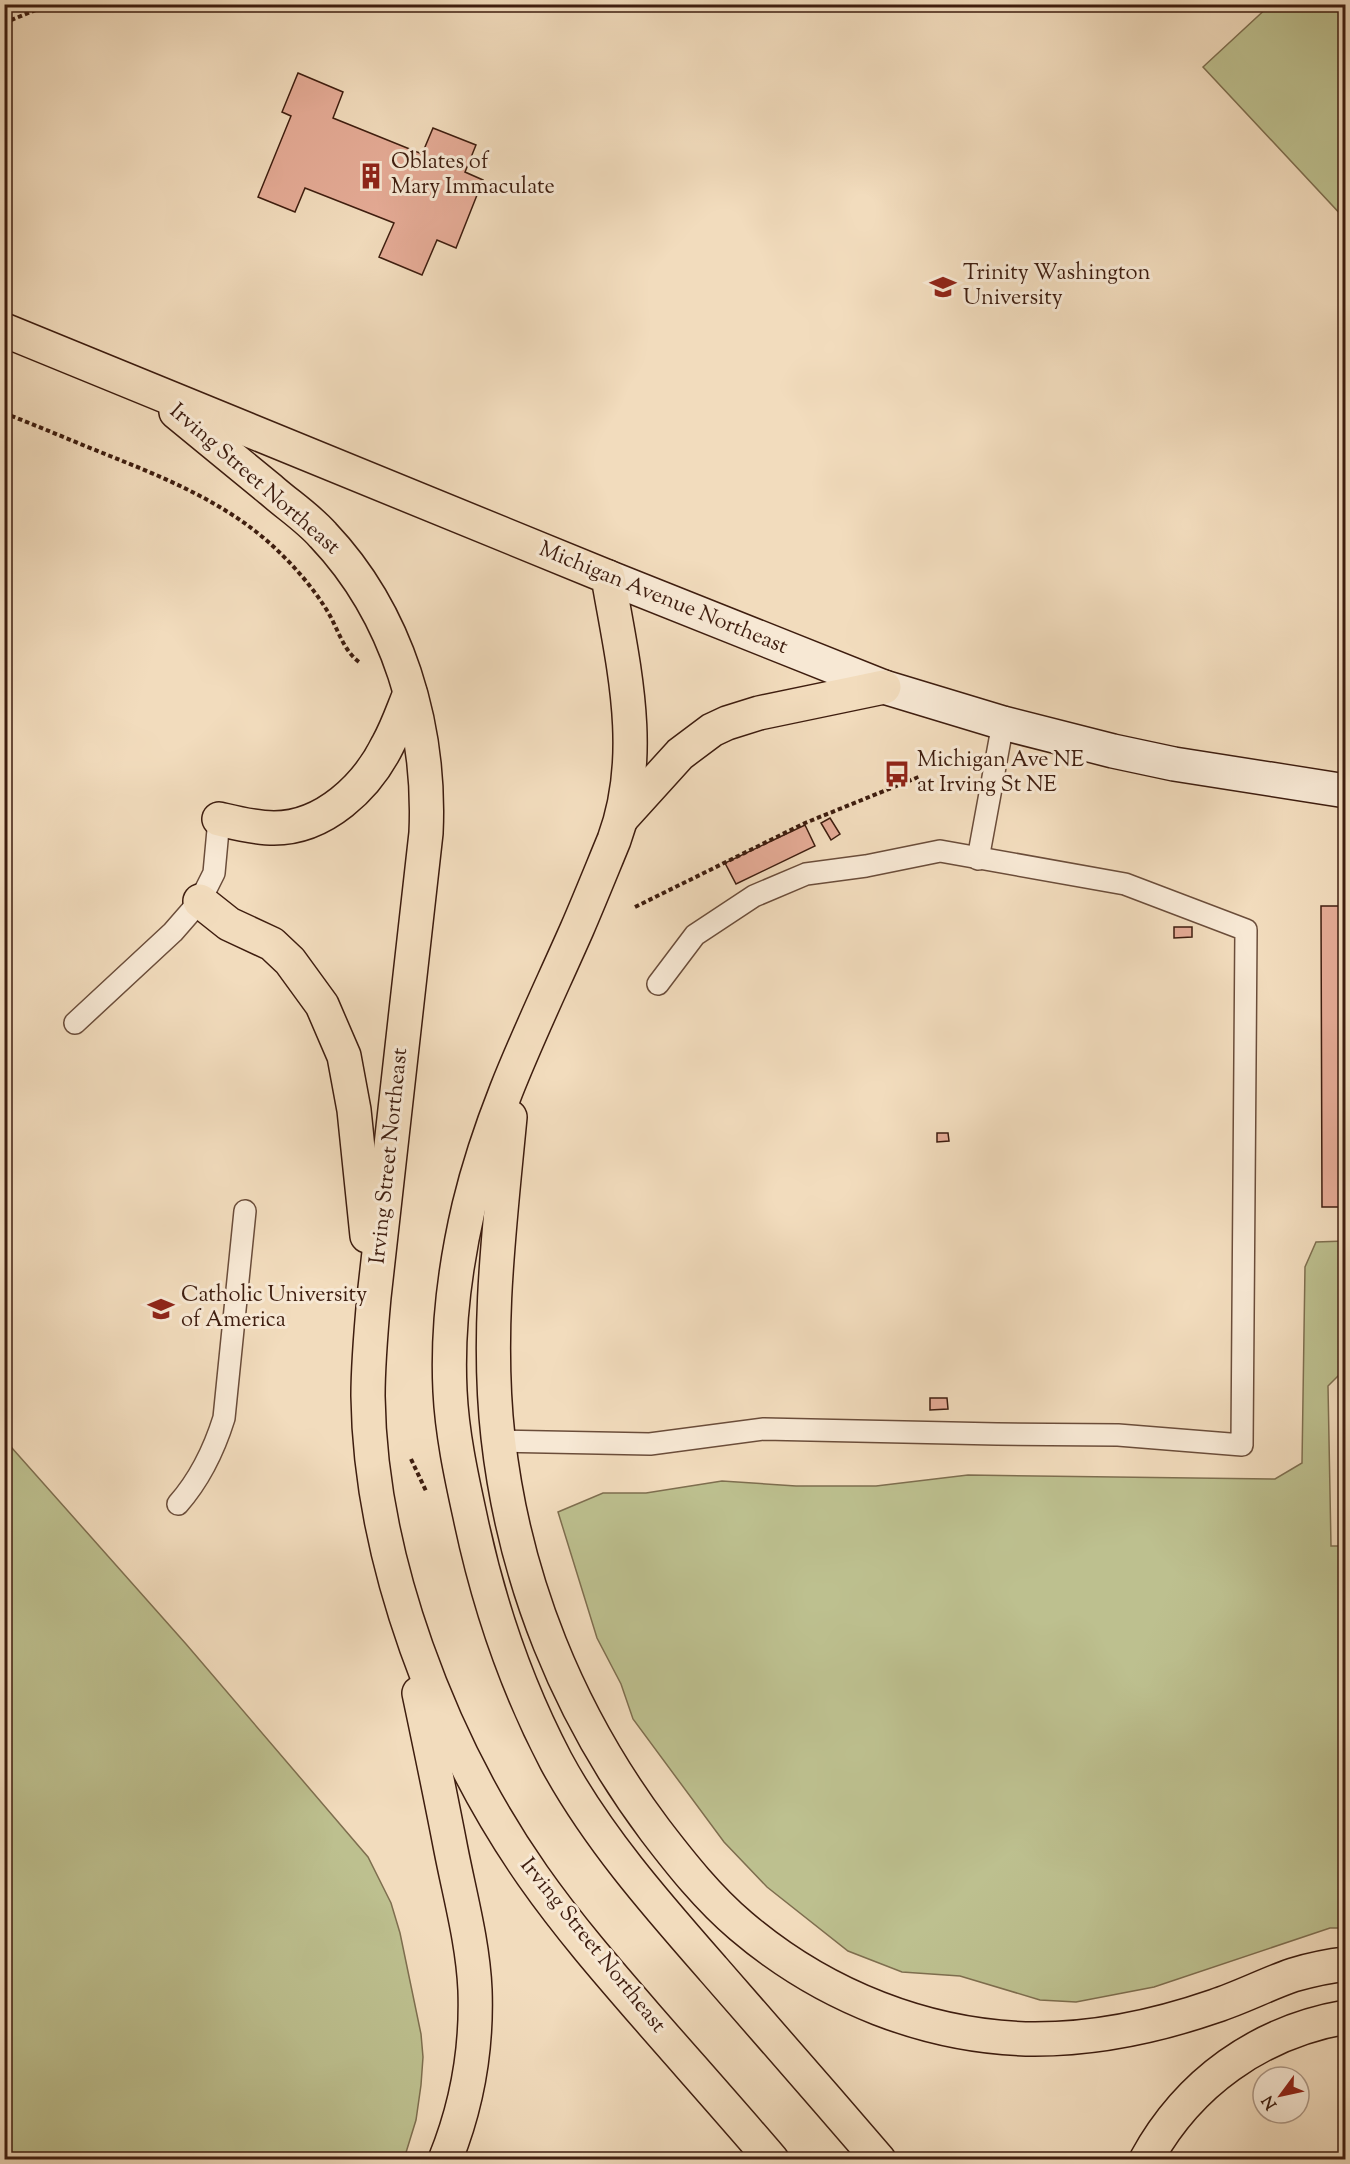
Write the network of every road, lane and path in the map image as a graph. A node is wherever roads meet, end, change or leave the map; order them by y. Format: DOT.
graph roads {
  1 [pos="50,4"];
  2 [pos="4,23"];
  3 [pos="4,330"];
  4 [pos="152,391"];
  5 [pos="4,413"];
  6 [pos="608,577"];
  7 [pos="351,655"];
  8 [pos="884,687"];
  9 [pos="410,693"];
  10 [pos="1004,723"];
  11 [pos="921,777"];
  12 [pos="1346,791"];
  13 [pos="622,818"];
  14 [pos="219,819"];
  15 [pos="978,859"];
  16 [pos="200,901"];
  17 [pos="634,907"];
  18 [pos="658,984"];
  19 [pos="75,1023"];
  20 [pos="515,1065"];
  21 [pos="245,1211"];
  22 [pos="374,1297"];
  23 [pos="499,1441"];
  24 [pos="178,1504"];
  25 [pos="397,1582"];
  26 [pos="1346,1964"];
  27 [pos="1346,2017"];
  28 [pos="445,2160"];
  29 [pos="772,2160"];
  30 [pos="879,2160"];
  31 [pos="1146,2160"];
  1 -- 2 [label="path"];
  3 -- 4 [label="main road, Michigan Avenue Northeast"];
  4 -- 6 [label="main road, Michigan Avenue Northeast"];
  4 -- 9 [label="main road, Irving Street Northeast"];
  5 -- 7 [label="path"];
  6 -- 8 [label="main road, Michigan Avenue Northeast"];
  6 -- 13 [label="main road"];
  8 -- 10 [label="main road, Michigan Avenue Northeast"];
  8 -- 13 [label="main road"];
  9 -- 14 [label="main road"];
  9 -- 22 [label="main road, Irving Street Northeast"];
  10 -- 12 [label="main road, Michigan Avenue Northeast"];
  10 -- 15 [label="lane"];
  11 -- 17 [label="path"];
  13 -- 20 [label="main road"];
  14 -- 16 [label="lane"];
  15 -- 18 [label="lane"];
  15 -- 23 [label="lane"];
  16 -- 19 [label="lane"];
  16 -- 22 [label="main road"];
  20 -- 23 [label="main road"];
  20 -- 30 [label="main road"];
  21 -- 24 [label="lane"];
  22 -- 25 [label="main road, Irving Street Northeast"];
  23 -- 26 [label="main road"];
  25 -- 28 [label="main road"];
  25 -- 29 [label="main road, Irving Street Northeast"];
  27 -- 31 [label="main road"];
}
